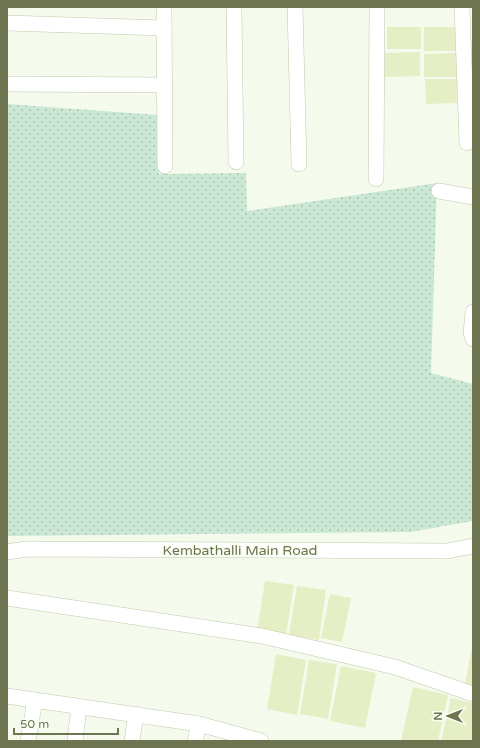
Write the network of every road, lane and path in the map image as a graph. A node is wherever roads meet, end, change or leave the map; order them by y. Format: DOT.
graph roads {
  1 [pos="164,7"];
  2 [pos="234,7"];
  3 [pos="295,7"];
  4 [pos="377,7"];
  5 [pos="462,7"];
  6 [pos="7,23"];
  7 [pos="164,28"];
  8 [pos="7,84"];
  9 [pos="165,86"];
  10 [pos="467,143"];
  11 [pos="236,162"];
  12 [pos="299,164"];
  13 [pos="165,166"];
  14 [pos="376,179"];
  15 [pos="439,191"];
  16 [pos="473,197"];
  17 [pos="473,312"];
  18 [pos="473,339"];
  19 [pos="473,546"];
  20 [pos="7,552"];
  21 [pos="7,598"];
  22 [pos="473,694"];
  23 [pos="7,696"];
  24 [pos="34,700"];
  25 [pos="79,706"];
  26 [pos="136,714"];
  27 [pos="199,724"];
  28 [pos="28,741"];
  29 [pos="75,741"];
  30 [pos="132,741"];
  31 [pos="195,741"];
  32 [pos="261,741"];
  1 -- 7 [label="street"];
  2 -- 11 [label="street"];
  3 -- 12 [label="street"];
  4 -- 14 [label="street"];
  5 -- 10 [label="street"];
  6 -- 7 [label="street"];
  7 -- 9 [label="street"];
  8 -- 9 [label="street"];
  9 -- 13 [label="street"];
  15 -- 16 [label="street"];
  17 -- 18 [label="street"];
  19 -- 20 [label="street, Kembathalli Main Road"];
  21 -- 22 [label="street"];
  23 -- 24 [label="street"];
  24 -- 25 [label="street"];
  24 -- 28 [label="street"];
  25 -- 26 [label="street"];
  25 -- 29 [label="street"];
  26 -- 27 [label="street"];
  26 -- 30 [label="street"];
  27 -- 31 [label="street"];
  27 -- 32 [label="street"];
}
